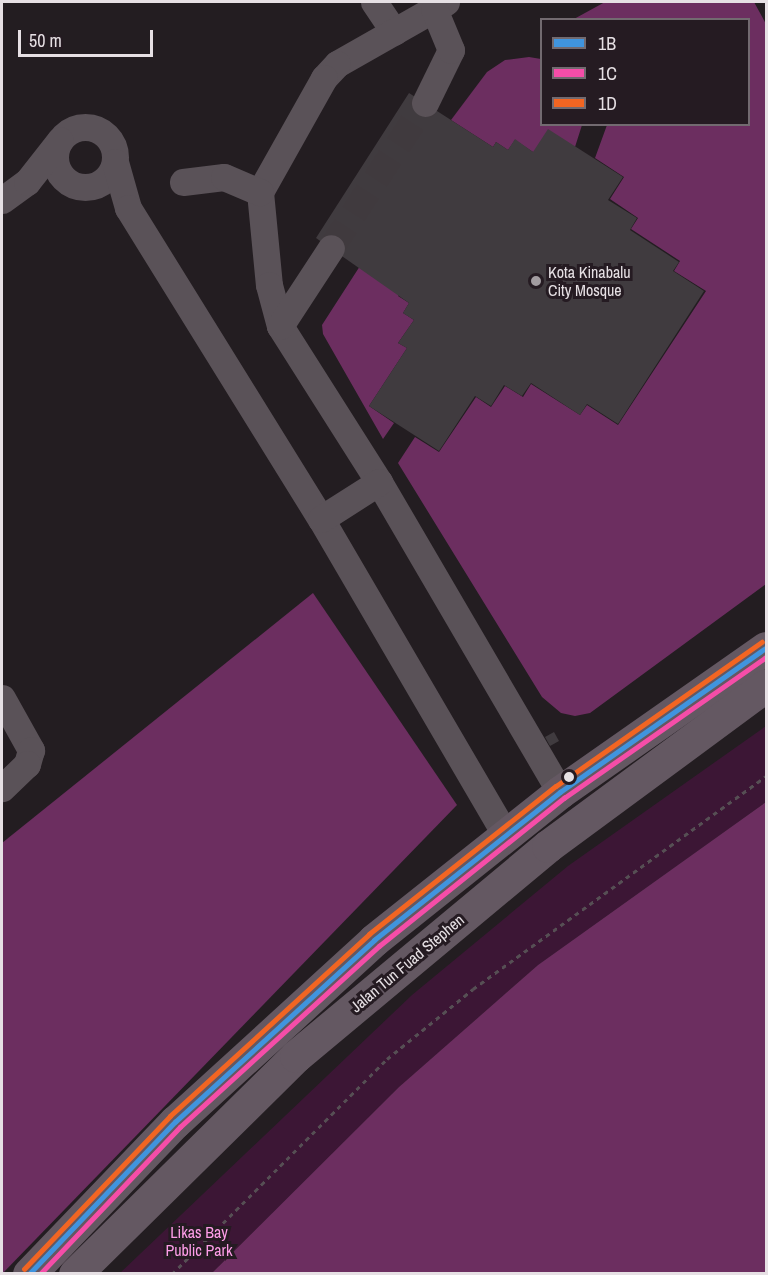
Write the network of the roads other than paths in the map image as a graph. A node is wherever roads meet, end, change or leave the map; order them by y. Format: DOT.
graph roads {
  1 [pos="374,2"];
  2 [pos="440,5"];
  3 [pos="394,32"];
  4 [pos="425,103"];
  5 [pos="60,140"];
  6 [pos="115,162"];
  7 [pos="27,182"];
  8 [pos="183,182"];
  9 [pos="79,185"];
  10 [pos="260,192"];
  11 [pos="2,200"];
  12 [pos="129,208"];
  13 [pos="331,248"];
  14 [pos="280,326"];
  15 [pos="379,482"];
  16 [pos="321,519"];
  17 [pos="766,648"];
  18 [pos="759,692"];
  19 [pos="5,712"];
  20 [pos="2,788"];
  21 [pos="560,792"];
  22 [pos="505,834"];
  23 [pos="29,1274"];
  24 [pos="75,1274"];
  1 -- 3 [label="street"];
  2 -- 3 [label="street"];
  2 -- 4 [label="street"];
  3 -- 10 [label="street"];
  5 -- 6 [label="street"];
  5 -- 7 [label="street"];
  5 -- 9 [label="street"];
  6 -- 9 [label="street"];
  6 -- 12 [label="street"];
  7 -- 9 [label="street"];
  7 -- 11 [label="street"];
  8 -- 10 [label="street"];
  9 -- 12 [label="street"];
  10 -- 14 [label="street"];
  12 -- 16 [label="street"];
  13 -- 14 [label="street"];
  14 -- 15 [label="street"];
  15 -- 16 [label="street"];
  15 -- 21 [label="street"];
  16 -- 22 [label="street"];
  17 -- 21 [label="highway"];
  18 -- 24 [label="highway, Jalan Tun Fuad Stephen"];
  19 -- 20 [label="street"];
  21 -- 22 [label="highway"];
  22 -- 23 [label="highway"];
}
